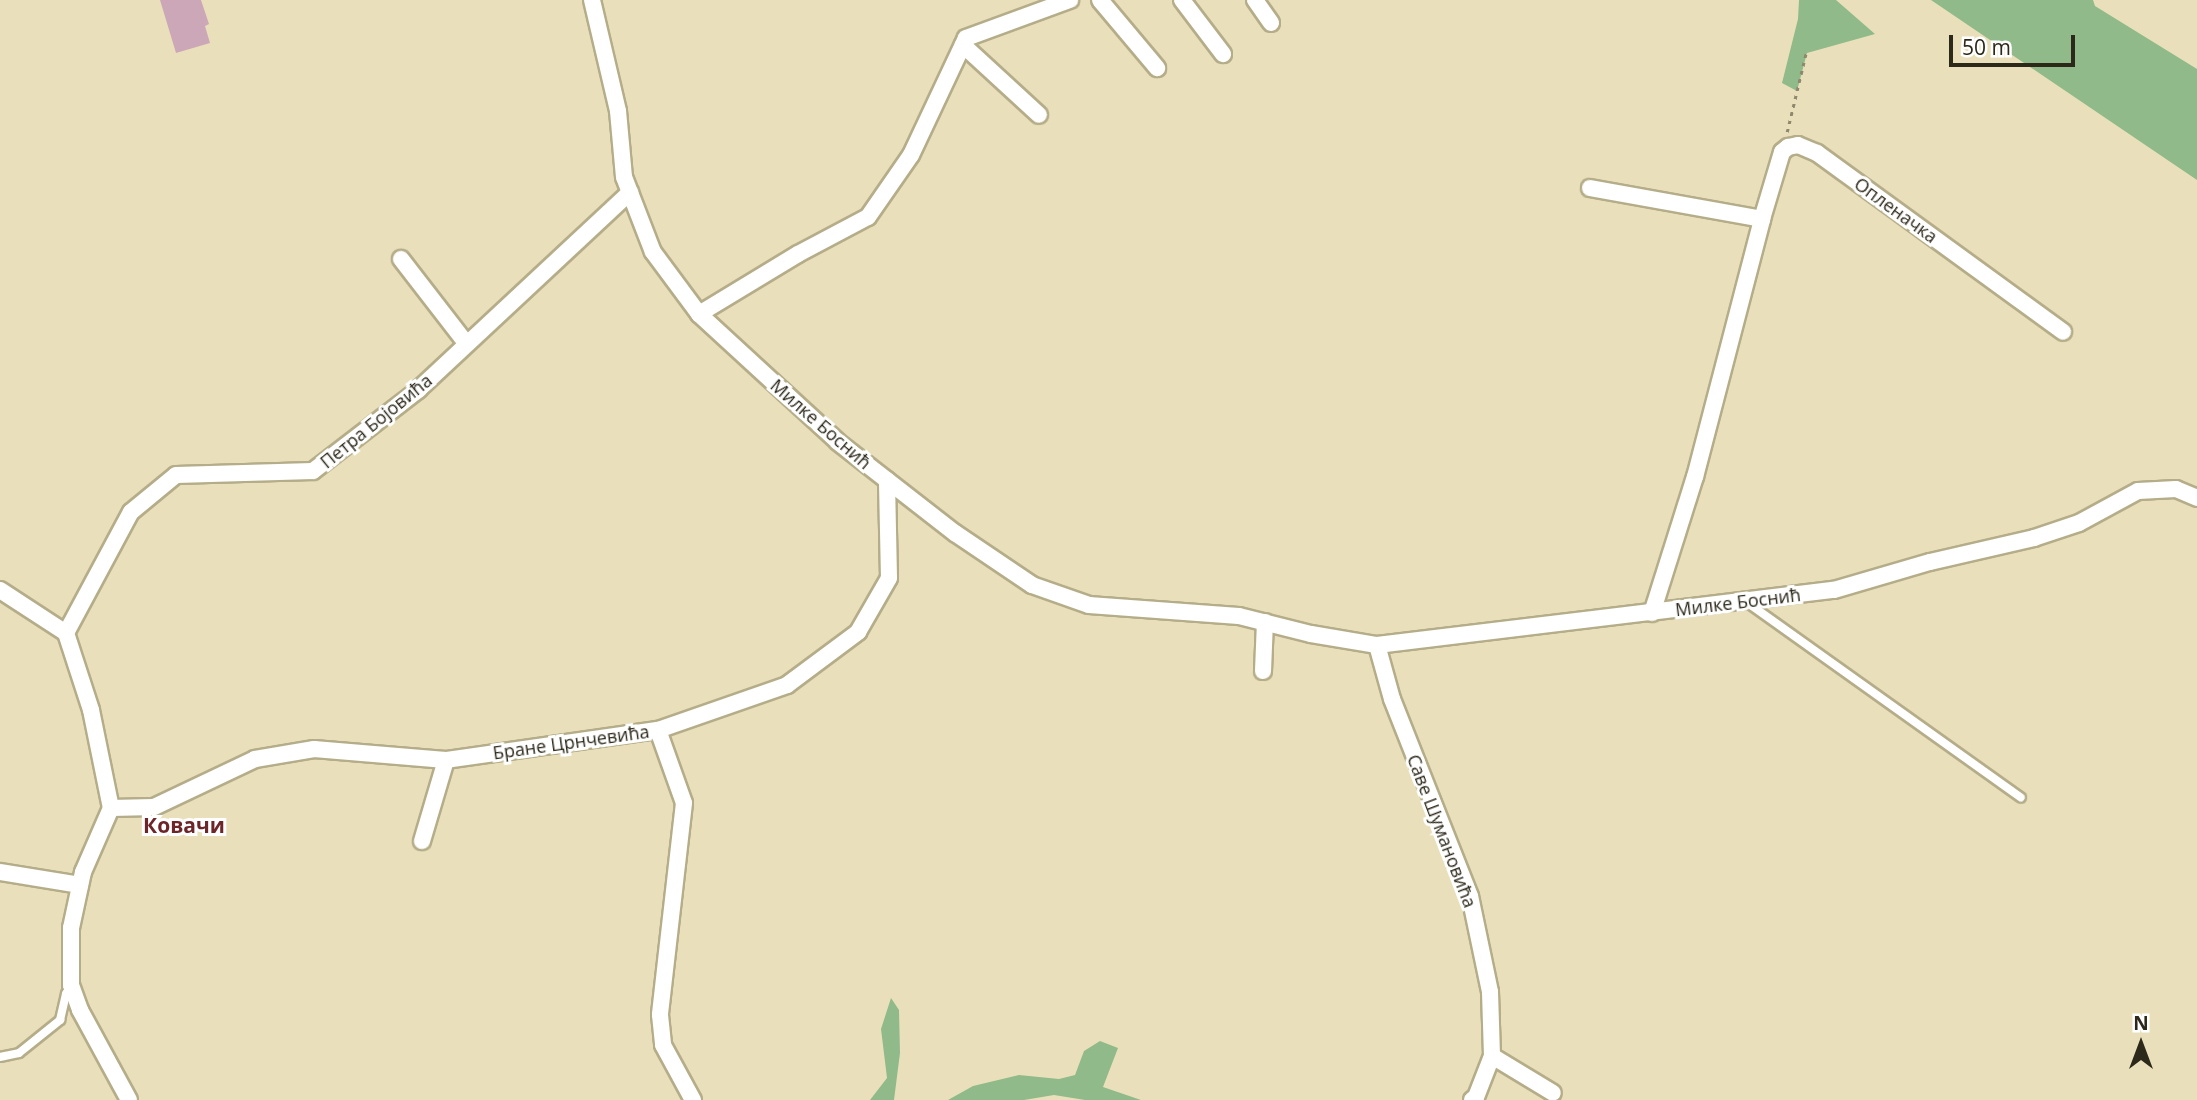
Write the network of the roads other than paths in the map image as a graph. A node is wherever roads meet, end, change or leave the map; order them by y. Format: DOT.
graph roads {
  1 [pos="592,0"];
  2 [pos="1070,0"];
  3 [pos="1100,0"];
  4 [pos="1182,0"];
  5 [pos="1255,0"];
  6 [pos="1271,23"];
  7 [pos="963,45"];
  8 [pos="1223,54"];
  9 [pos="1157,68"];
  10 [pos="1040,115"];
  11 [pos="1590,188"];
  12 [pos="630,191"];
  13 [pos="1762,219"];
  14 [pos="401,259"];
  15 [pos="699,314"];
  16 [pos="2063,332"];
  17 [pos="467,343"];
  18 [pos="887,480"];
  19 [pos="2197,498"];
  20 [pos="0,590"];
  21 [pos="1745,601"];
  22 [pos="1652,613"];
  23 [pos="1265,622"];
  24 [pos="66,633"];
  25 [pos="1377,645"];
  26 [pos="1263,671"];
  27 [pos="658,730"];
  28 [pos="446,760"];
  29 [pos="2021,798"];
  30 [pos="111,808"];
  31 [pos="422,841"];
  32 [pos="0,872"];
  33 [pos="80,886"];
  34 [pos="71,985"];
  35 [pos="1492,1056"];
  36 [pos="0,1057"];
  37 [pos="1553,1093"];
  38 [pos="129,1100"];
  39 [pos="693,1100"];
  40 [pos="1472,1100"];
  1 -- 12 [label="street, Милке Боснић"];
  2 -- 7 [label="street"];
  3 -- 9 [label="street"];
  4 -- 8 [label="street"];
  5 -- 6 [label="street"];
  7 -- 10 [label="street"];
  7 -- 15 [label="street"];
  11 -- 13 [label="street"];
  12 -- 15 [label="street, Милке Боснић"];
  12 -- 17 [label="street, Петра Бојовића"];
  13 -- 16 [label="street, Опленачка"];
  13 -- 22 [label="street"];
  14 -- 17 [label="street"];
  15 -- 18 [label="street, Милке Боснић"];
  17 -- 24 [label="street, Петра Бојовића"];
  18 -- 23 [label="street, Милке Боснић"];
  18 -- 27 [label="street, Бране Црнчевића"];
  19 -- 21 [label="street, Милке Боснић"];
  20 -- 24 [label="street"];
  21 -- 22 [label="street, Милке Боснић"];
  21 -- 29 [label="lane"];
  22 -- 25 [label="street, Милке Боснић"];
  23 -- 25 [label="street, Милке Боснић"];
  23 -- 26 [label="street"];
  24 -- 30 [label="street"];
  25 -- 35 [label="street, Саве Шумановића"];
  27 -- 28 [label="street, Бране Црнчевића"];
  27 -- 39 [label="street"];
  28 -- 30 [label="street, Бране Црнчевића"];
  28 -- 31 [label="street"];
  30 -- 33 [label="street"];
  32 -- 33 [label="street"];
  33 -- 34 [label="street"];
  34 -- 36 [label="lane"];
  34 -- 38 [label="street"];
  35 -- 37 [label="street"];
  35 -- 40 [label="street, Саве Шумановића"];
}
